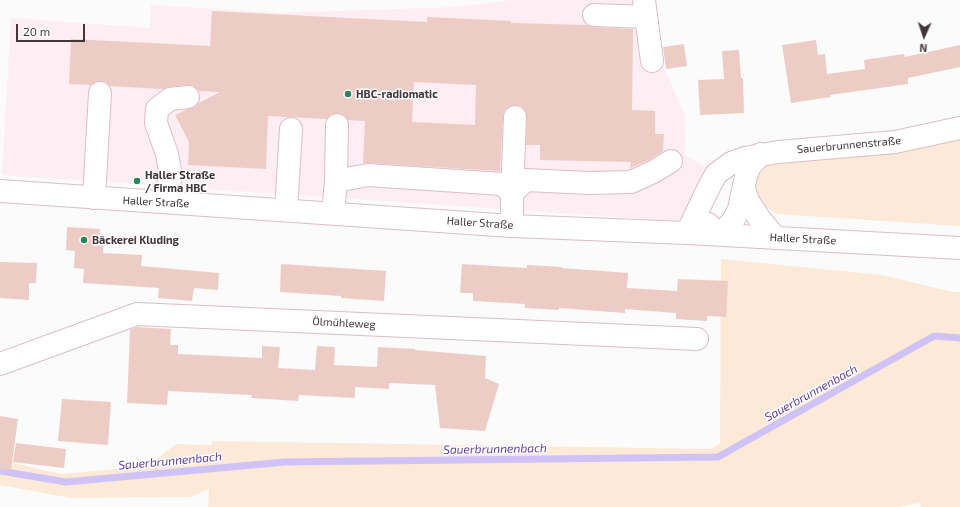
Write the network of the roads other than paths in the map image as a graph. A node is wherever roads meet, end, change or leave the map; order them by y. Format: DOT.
graph roads {
  1 [pos="645,8"];
  2 [pos="594,15"];
  3 [pos="652,61"];
  4 [pos="100,93"];
  5 [pos="188,97"];
  6 [pos="515,117"];
  7 [pos="337,125"];
  8 [pos="960,128"];
  9 [pos="291,129"];
  10 [pos="761,154"];
  11 [pos="671,162"];
  12 [pos="336,181"];
  13 [pos="708,189"];
  14 [pos="744,189"];
  15 [pos="0,191"];
  16 [pos="512,192"];
  17 [pos="94,198"];
  18 [pos="169,202"];
  19 [pos="286,210"];
  20 [pos="334,213"];
  21 [pos="512,226"];
  22 [pos="687,233"];
  23 [pos="714,234"];
  24 [pos="775,237"];
  25 [pos="960,248"];
  26 [pos="697,339"];
  27 [pos="0,364"];
  1 -- 2 [label="street"];
  1 -- 3 [label="street"];
  4 -- 17 [label="street"];
  5 -- 18 [label="street"];
  6 -- 16 [label="street"];
  7 -- 12 [label="street"];
  8 -- 10 [label="street, Sauerbrunnenstraße"];
  9 -- 19 [label="street"];
  10 -- 13 [label="street, Sauerbrunnenstraße"];
  10 -- 14 [label="street"];
  11 -- 16 [label="street"];
  12 -- 16 [label="street"];
  12 -- 20 [label="street"];
  13 -- 22 [label="street, Sauerbrunnenstraße"];
  13 -- 23 [label="street, Sauerbrunnenstraße"];
  14 -- 23 [label="street"];
  14 -- 24 [label="street"];
  15 -- 17 [label="street, Haller Straße"];
  16 -- 21 [label="street"];
  17 -- 18 [label="street, Haller Straße"];
  18 -- 19 [label="street, Haller Straße"];
  19 -- 20 [label="street, Haller Straße"];
  20 -- 21 [label="street, Haller Straße"];
  21 -- 22 [label="street, Haller Straße"];
  22 -- 23 [label="street, Haller Straße"];
  23 -- 24 [label="street, Haller Straße"];
  24 -- 25 [label="street, Haller Straße"];
  26 -- 27 [label="street, Ölmühleweg"];
}
